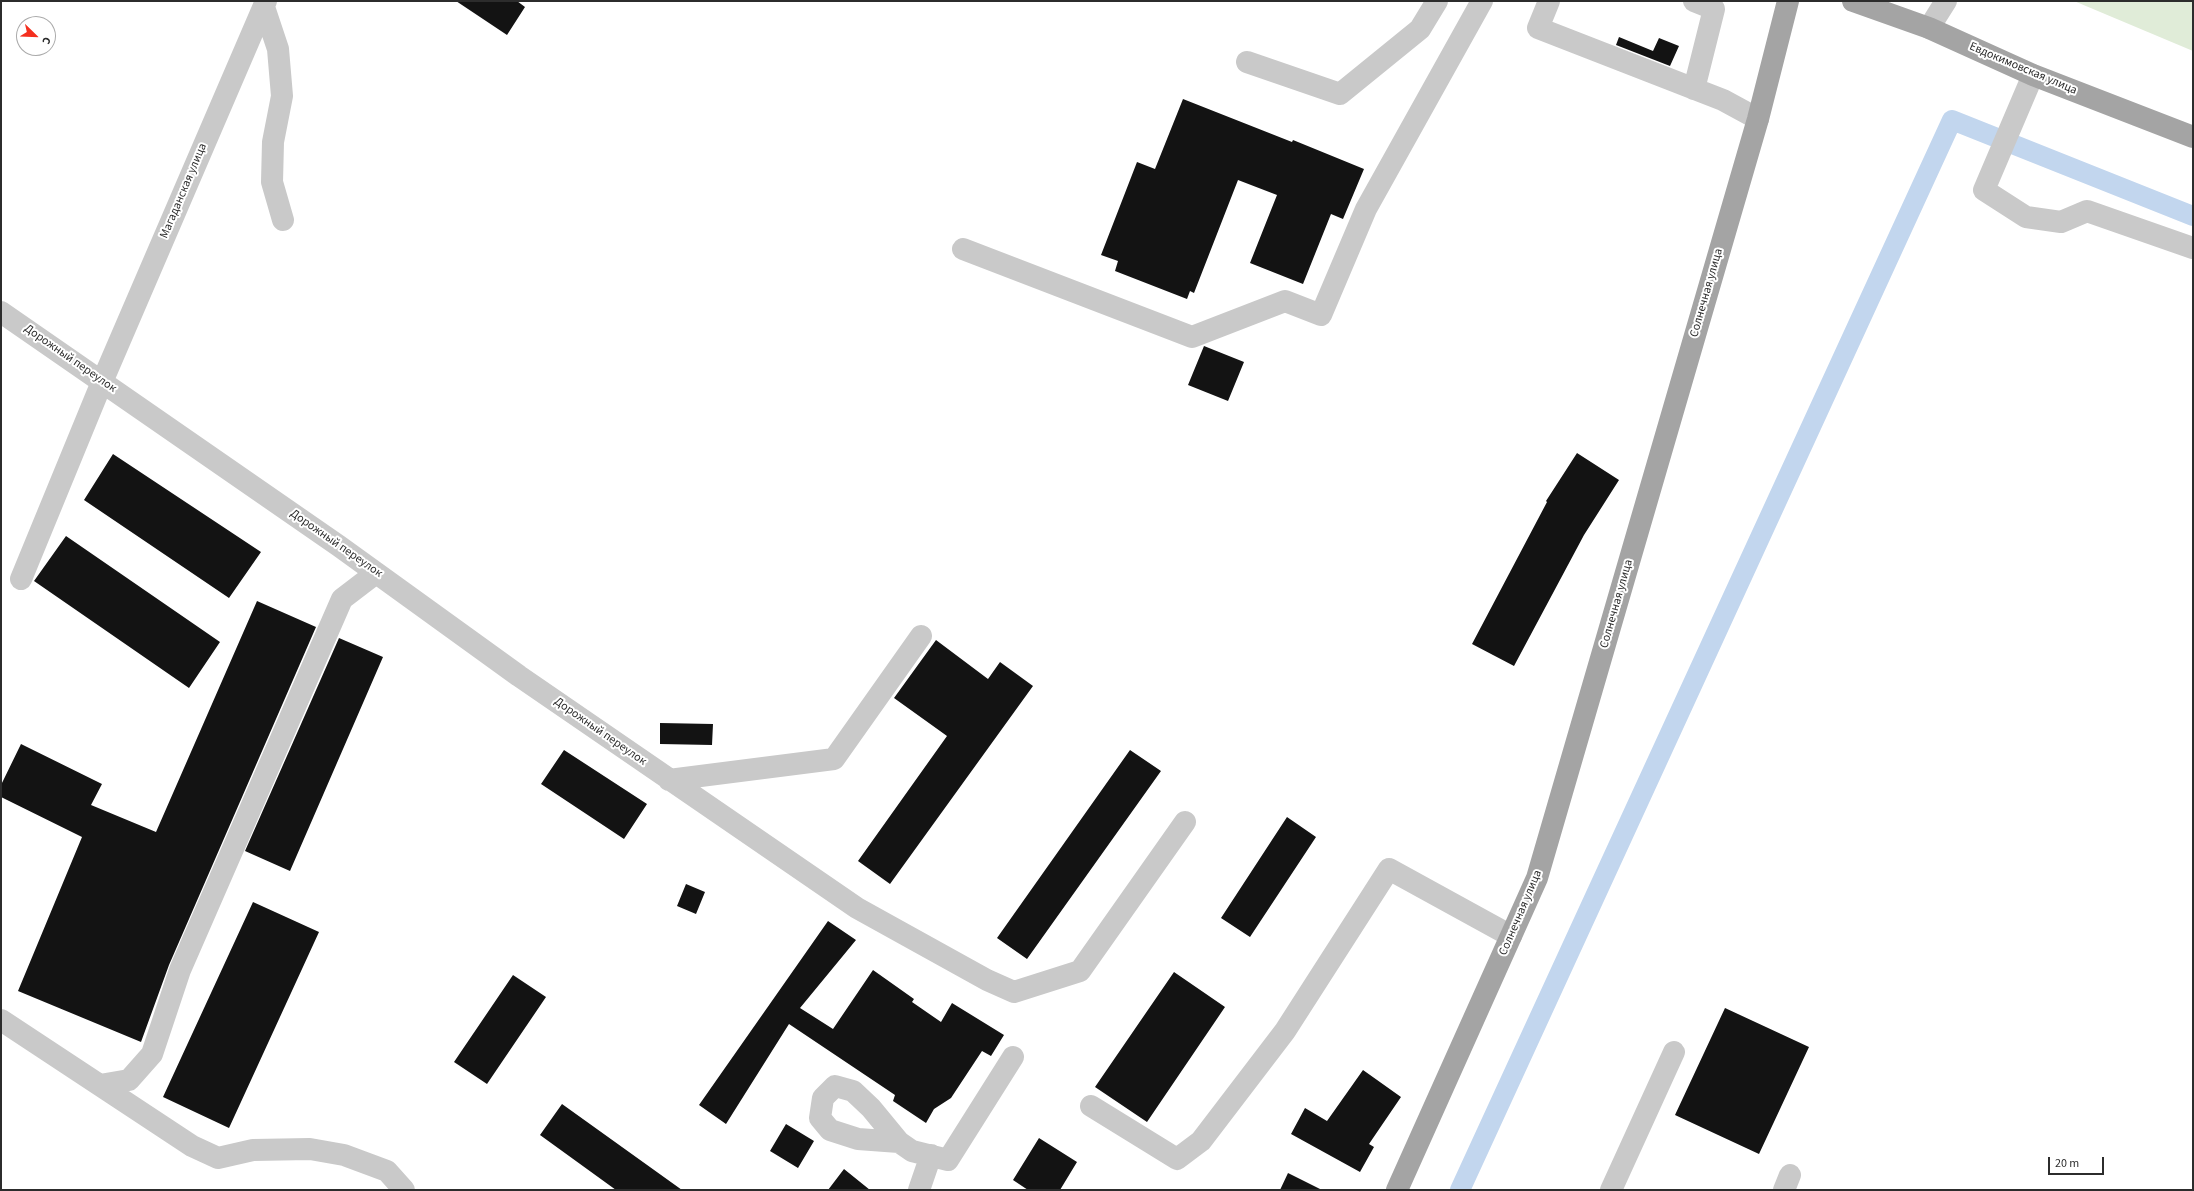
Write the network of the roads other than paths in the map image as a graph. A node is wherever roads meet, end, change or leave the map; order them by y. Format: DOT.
graph roads {
  1 [pos="1437,1"];
  2 [pos="1482,1"];
  3 [pos="1549,1"];
  4 [pos="1694,1"];
  5 [pos="1788,1"];
  6 [pos="1853,1"];
  7 [pos="1946,1"];
  8 [pos="265,4"];
  9 [pos="1930,28"];
  10 [pos="1248,62"];
  11 [pos="2032,75"];
  12 [pos="1694,89"];
  13 [pos="1758,119"];
  14 [pos="2193,137"];
  15 [pos="283,220"];
  16 [pos="2193,248"];
  17 [pos="963,249"];
  18 [pos="1,312"];
  19 [pos="102,382"];
  20 [pos="376,572"];
  21 [pos="21,579"];
  22 [pos="921,636"];
  23 [pos="669,780"];
  24 [pos="1185,822"];
  25 [pos="1512,936"];
  26 [pos="1,1020"];
  27 [pos="1674,1052"];
  28 [pos="1013,1057"];
  29 [pos="100,1085"];
  30 [pos="1091,1106"];
  31 [pos="899,1142"];
  32 [pos="931,1156"];
  33 [pos="404,1190"];
  34 [pos="919,1190"];
  35 [pos="1397,1190"];
  36 [pos="1611,1190"];
  1 -- 10 [label="street"];
  2 -- 17 [label="street"];
  3 -- 12 [label="street"];
  4 -- 12 [label="street"];
  5 -- 13 [label="main road, Солнечная улица"];
  6 -- 9 [label="main road, Евдокимовская улица"];
  7 -- 9 [label="street"];
  8 -- 15 [label="street"];
  8 -- 19 [label="street, Магаданская улица"];
  9 -- 11 [label="main road, Евдокимовская улица"];
  11 -- 14 [label="main road, Евдокимовская улица"];
  11 -- 16 [label="street"];
  12 -- 13 [label="street"];
  13 -- 25 [label="main road, Солнечная улица"];
  18 -- 19 [label="street, Дорожный переулок"];
  19 -- 20 [label="street, Дорожный переулок"];
  19 -- 21 [label="street, Магаданская улица"];
  20 -- 23 [label="street, Дорожный переулок"];
  20 -- 29 [label="street"];
  22 -- 23 [label="street"];
  23 -- 24 [label="street, Дорожный переулок"];
  25 -- 30 [label="street"];
  25 -- 35 [label="main road, Солнечная улица"];
  26 -- 29 [label="street"];
  27 -- 36 [label="street"];
  28 -- 32 [label="street"];
  29 -- 33 [label="street"];
  31 -- 32 [label="street"];
  32 -- 34 [label="street"];
}
